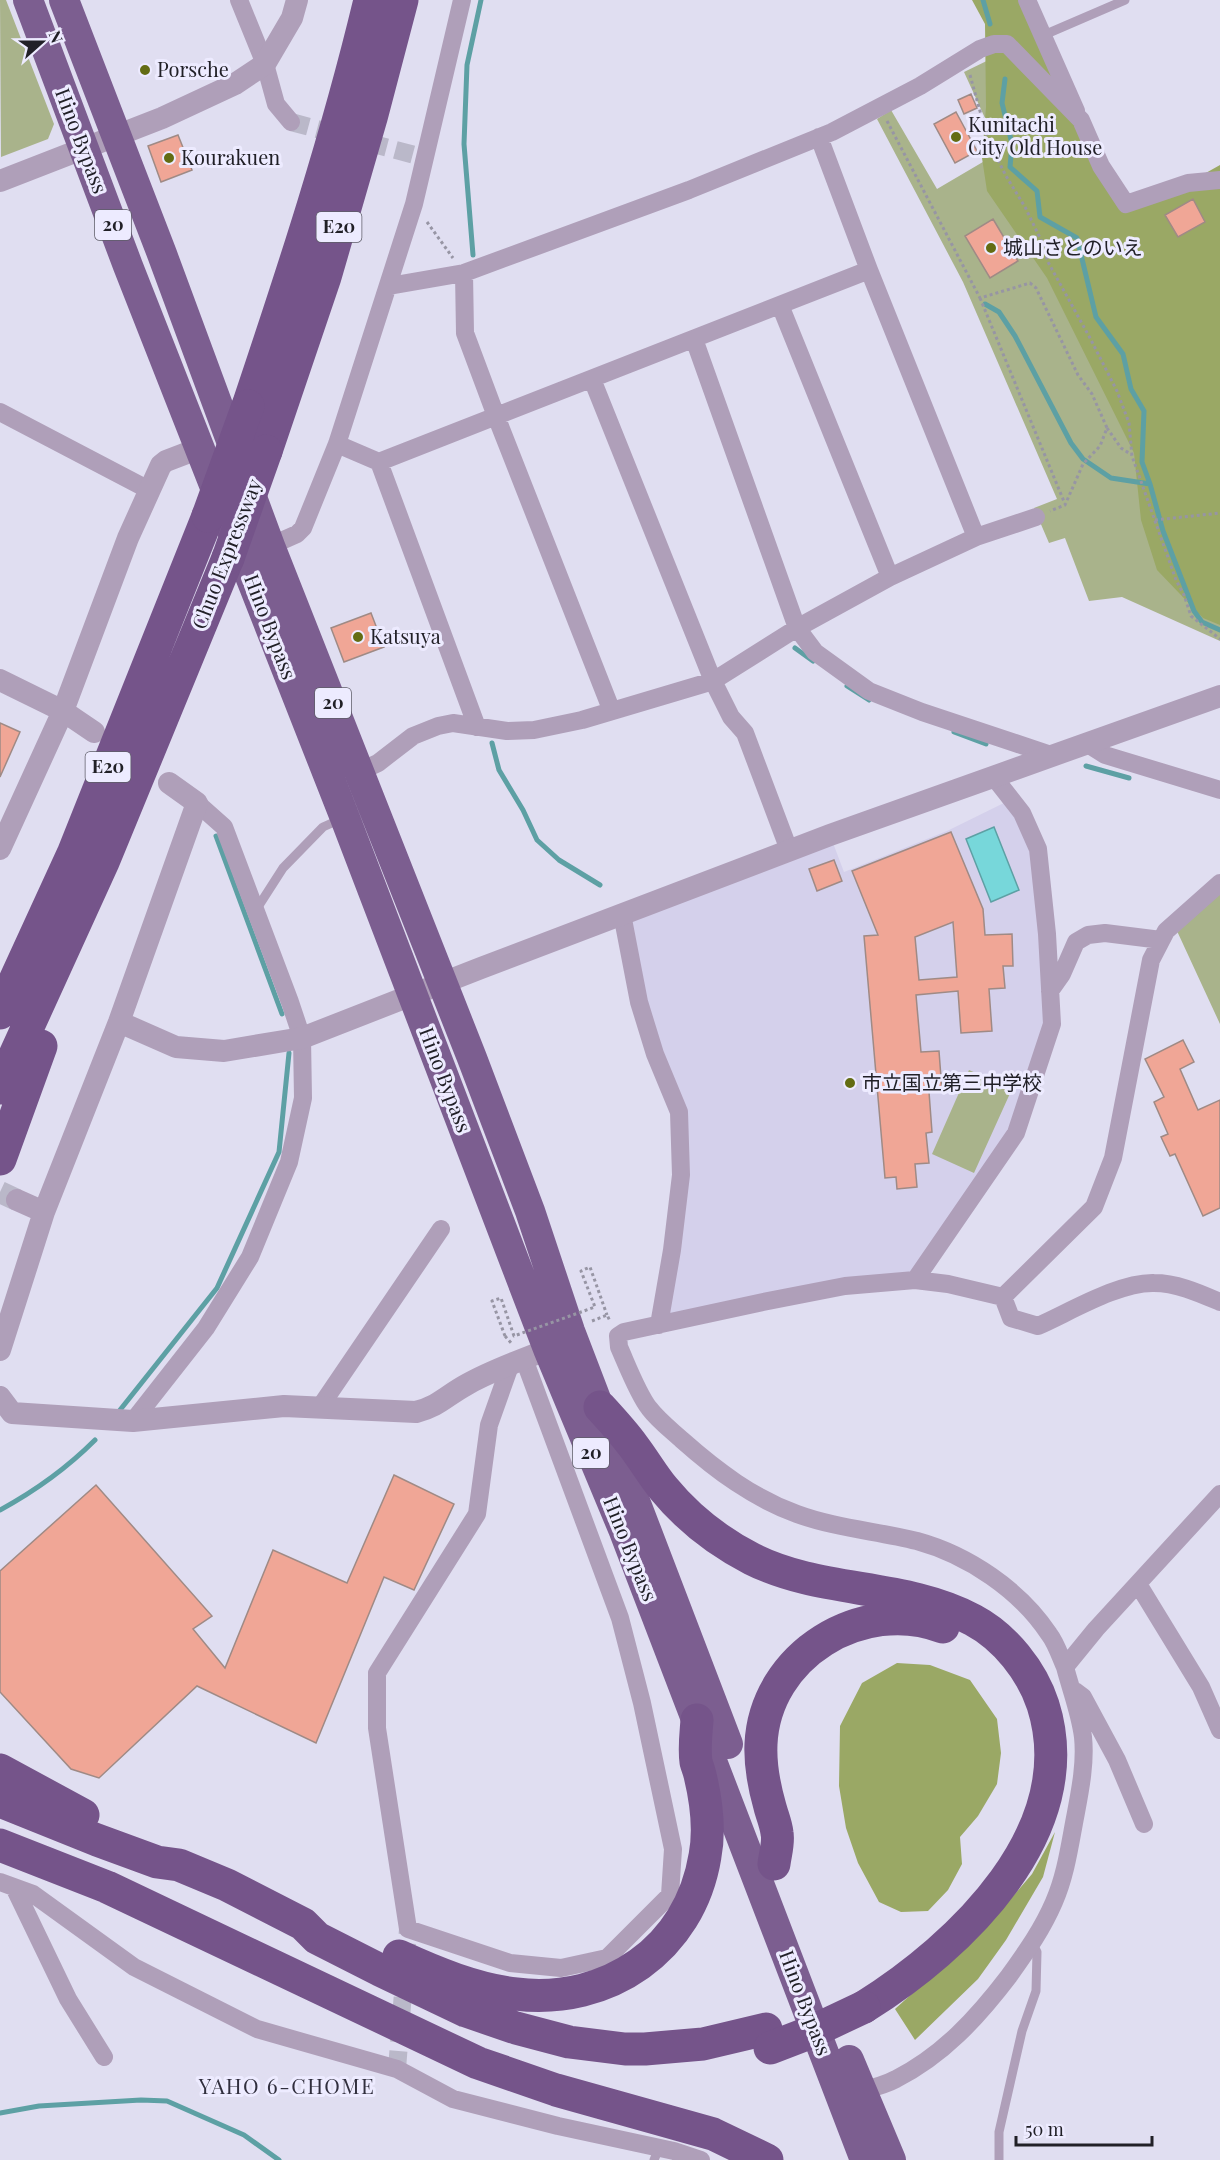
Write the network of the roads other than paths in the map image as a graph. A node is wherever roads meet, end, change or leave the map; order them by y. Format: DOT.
graph roads {
  1 [pos="28,0"];
  2 [pos="64,0"];
  3 [pos="239,0"];
  4 [pos="297,0"];
  5 [pos="370,0"];
  6 [pos="402,0"];
  7 [pos="462,0"];
  8 [pos="1027,0"];
  9 [pos="1125,0"];
  10 [pos="1044,35"];
  11 [pos="265,64"];
  12 [pos="1081,120"];
  13 [pos="291,122"];
  14 [pos="117,136"];
  15 [pos="819,137"];
  16 [pos="84,149"];
  17 [pos="1220,180"];
  18 [pos="0,181"];
  19 [pos="869,270"];
  20 [pos="464,273"];
  21 [pos="389,286"];
  22 [pos="780,305"];
  23 [pos="694,339"];
  24 [pos="592,379"];
  25 [pos="0,412"];
  26 [pos="496,416"];
  27 [pos="337,444"];
  28 [pos="200,448"];
  29 [pos="379,462"];
  30 [pos="149,490"];
  31 [pos="1036,517"];
  32 [pos="976,537"];
  33 [pos="270,546"];
  34 [pos="890,576"];
  35 [pos="797,628"];
  36 [pos="0,681"];
  37 [pos="713,681"];
  38 [pos="1220,696"];
  39 [pos="612,710"];
  40 [pos="63,711"];
  41 [pos="477,727"];
  42 [pos="94,732"];
  43 [pos="1086,743"];
  44 [pos="1052,755"];
  45 [pos="360,771"];
  46 [pos="993,776"];
  47 [pos="169,783"];
  48 [pos="1220,790"];
  49 [pos="197,803"];
  50 [pos="345,818"];
  51 [pos="0,849"];
  52 [pos="789,850"];
  53 [pos="104,862"];
  54 [pos="1220,883"];
  55 [pos="256,910"];
  56 [pos="622,914"];
  57 [pos="1161,940"];
  58 [pos="443,982"];
  59 [pos="1050,991"];
  60 [pos="412,994"];
  61 [pos="0,1013"];
  62 [pos="119,1022"];
  63 [pos="302,1038"];
  64 [pos="0,1089"];
  65 [pos="0,1159"];
  66 [pos="17,1200"];
  67 [pos="44,1212"];
  68 [pos="441,1229"];
  69 [pos="915,1280"];
  70 [pos="1003,1297"];
  71 [pos="1220,1302"];
  72 [pos="659,1325"];
  73 [pos="0,1350"];
  74 [pos="538,1351"];
  75 [pos="0,1397"];
  76 [pos="320,1407"];
  77 [pos="600,1407"];
  78 [pos="133,1421"];
  79 [pos="1220,1494"];
  80 [pos="1138,1584"];
  81 [pos="1065,1666"];
  82 [pos="1071,1688"];
  83 [pos="697,1720"];
  84 [pos="1220,1730"];
  85 [pos="0,1770"];
  86 [pos="0,1801"];
  87 [pos="0,1824"];
  88 [pos="1144,1824"];
  89 [pos="0,1845"];
  90 [pos="774,1864"];
  91 [pos="179,1865"];
  92 [pos="7,1884"];
  93 [pos="107,1887"];
  94 [pos="303,1924"];
  95 [pos="1033,1944"];
  96 [pos="860,1999"];
  97 [pos="375,2015"];
  98 [pos="768,2038"];
  99 [pos="104,2057"];
  100 [pos="861,2091"];
  101 [pos="657,2154"];
  102 [pos="701,2160"];
  103 [pos="767,2160"];
  104 [pos="865,2160"];
  105 [pos="891,2160"];
  106 [pos="999,2160"];
  1 -- 16 [label="highway, Hino Bypass / 20"];
  2 -- 14 [label="highway, Hino Bypass / 20"];
  3 -- 11 [label="street"];
  4 -- 11 [label="street"];
  5 -- 61 [label="highway, Chuo Expressway / E20, bridge"];
  6 -- 53 [label="highway, Chuo Expressway / E20, bridge"];
  7 -- 21 [label="street"];
  8 -- 10 [label="street"];
  9 -- 10 [label="lane"];
  10 -- 12 [label="street"];
  11 -- 13 [label="street"];
  11 -- 14 [label="street"];
  12 -- 15 [label="street"];
  12 -- 17 [label="street"];
  14 -- 16 [label="street"];
  14 -- 33 [label="highway, Hino Bypass / 20"];
  15 -- 19 [label="street"];
  15 -- 20 [label="street"];
  16 -- 18 [label="street"];
  16 -- 28 [label="highway, Hino Bypass / 20"];
  19 -- 22 [label="street"];
  19 -- 32 [label="street"];
  20 -- 21 [label="street"];
  20 -- 26 [label="street"];
  21 -- 27 [label="street"];
  22 -- 23 [label="street"];
  22 -- 34 [label="street"];
  23 -- 24 [label="street"];
  23 -- 35 [label="street"];
  24 -- 26 [label="street"];
  24 -- 37 [label="street"];
  25 -- 30 [label="street"];
  26 -- 29 [label="street"];
  26 -- 39 [label="street"];
  27 -- 29 [label="street"];
  27 -- 33 [label="street"];
  28 -- 30 [label="street"];
  28 -- 50 [label="highway, Hino Bypass / 20"];
  29 -- 41 [label="street"];
  30 -- 40 [label="street"];
  31 -- 32 [label="street"];
  32 -- 34 [label="street"];
  33 -- 45 [label="highway, Hino Bypass / 20"];
  34 -- 35 [label="street"];
  35 -- 37 [label="street"];
  35 -- 44 [label="street"];
  36 -- 40 [label="street"];
  37 -- 39 [label="street"];
  37 -- 52 [label="street"];
  38 -- 43 [label="street"];
  39 -- 41 [label="street"];
  40 -- 42 [label="street"];
  40 -- 51 [label="street"];
  41 -- 45 [label="street"];
  43 -- 44 [label="street"];
  43 -- 48 [label="street"];
  44 -- 46 [label="street"];
  45 -- 58 [label="highway, Hino Bypass / 20"];
  46 -- 52 [label="street"];
  46 -- 59 [label="street"];
  47 -- 49 [label="street"];
  49 -- 55 [label="street"];
  49 -- 62 [label="street"];
  50 -- 55 [label="lane"];
  50 -- 60 [label="highway, Hino Bypass / 20"];
  52 -- 56 [label="street"];
  53 -- 64 [label="highway, Chuo Expressway / E20"];
  53 -- 65 [label="highway"];
  54 -- 57 [label="street"];
  55 -- 63 [label="street"];
  56 -- 58 [label="street"];
  56 -- 72 [label="street"];
  57 -- 59 [label="street"];
  57 -- 70 [label="street"];
  58 -- 60 [label="street"];
  58 -- 74 [label="highway, Hino Bypass / 20"];
  59 -- 69 [label="street"];
  60 -- 63 [label="street"];
  60 -- 74 [label="highway, Hino Bypass / 20"];
  62 -- 63 [label="street"];
  62 -- 67 [label="street"];
  63 -- 78 [label="street"];
  66 -- 67 [label="street"];
  67 -- 73 [label="street"];
  68 -- 76 [label="street"];
  69 -- 70 [label="street"];
  69 -- 72 [label="street"];
  70 -- 71 [label="street"];
  72 -- 81 [label="street"];
  74 -- 74 [label="street"];
  74 -- 76 [label="street"];
  74 -- 77 [label="highway, Hino Bypass / 20"];
  74 -- 83 [label="highway, Hino Bypass / 20"];
  75 -- 78 [label="street"];
  76 -- 78 [label="street"];
  77 -- 90 [label="highway, Hino Bypass / 20"];
  77 -- 96 [label="highway"];
  79 -- 80 [label="street"];
  80 -- 81 [label="street"];
  80 -- 84 [label="street"];
  81 -- 82 [label="street"];
  82 -- 88 [label="street"];
  82 -- 95 [label="street"];
  83 -- 94 [label="highway"];
  83 -- 104 [label="highway, Hino Bypass / 20"];
  85 -- 91 [label="highway"];
  86 -- 91 [label="highway"];
  87 -- 93 [label="highway"];
  89 -- 93 [label="highway"];
  90 -- 96 [label="highway"];
  90 -- 100 [label="highway, Hino Bypass / 20"];
  91 -- 94 [label="highway"];
  92 -- 99 [label="street"];
  92 -- 101 [label="street"];
  93 -- 97 [label="highway"];
  94 -- 98 [label="highway"];
  95 -- 100 [label="street"];
  95 -- 106 [label="lane"];
  96 -- 98 [label="highway, bridge"];
  97 -- 98 [label="highway"];
  97 -- 103 [label="highway"];
  100 -- 105 [label="highway, Hino Bypass / 20"];
  101 -- 102 [label="street"];
}
